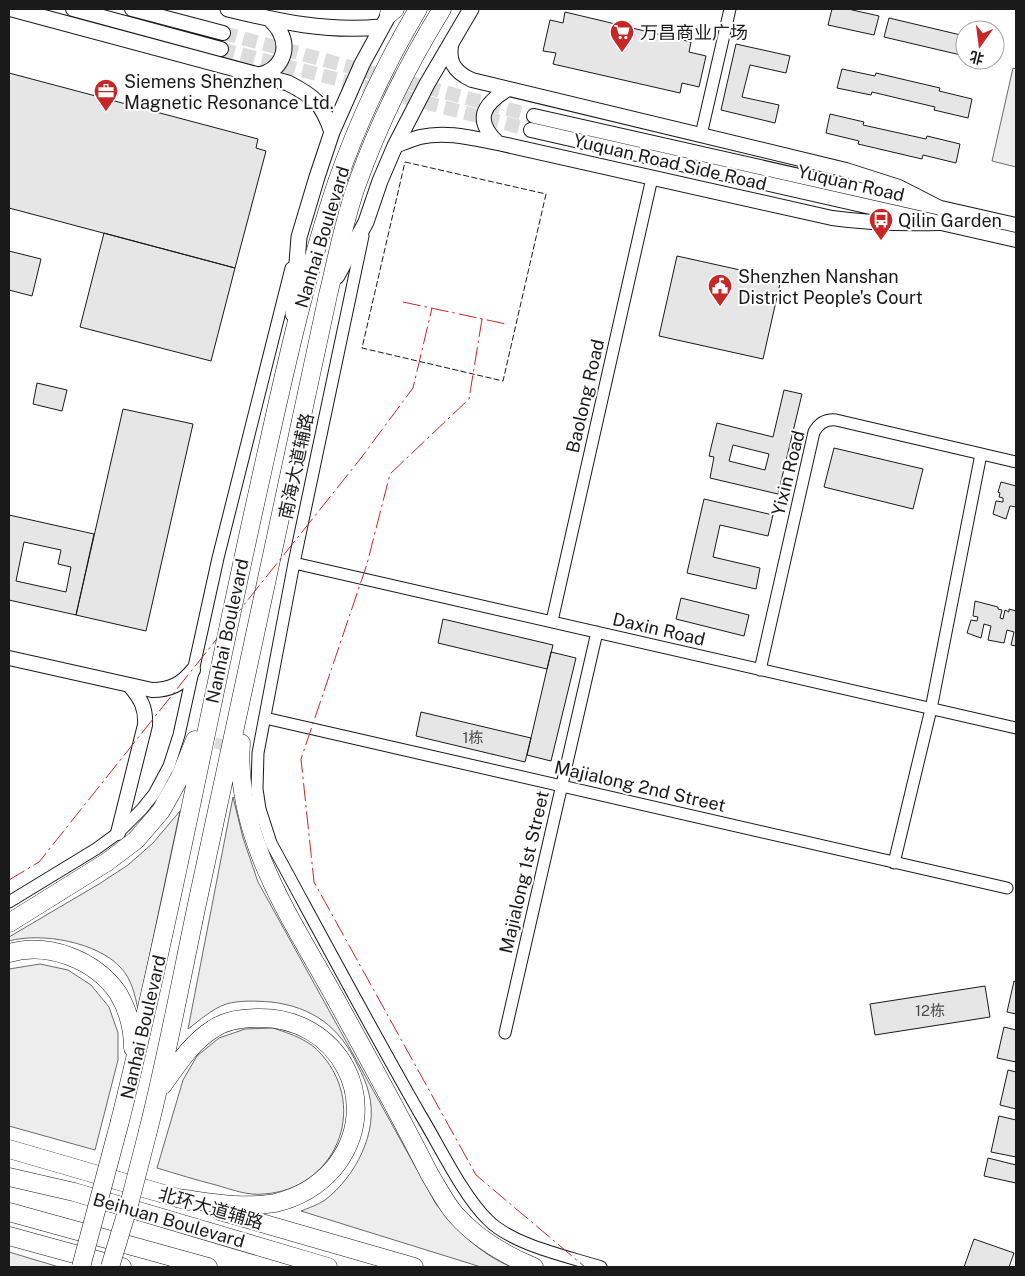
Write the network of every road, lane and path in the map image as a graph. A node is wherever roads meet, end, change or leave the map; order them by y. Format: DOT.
graph roads {
  1 [pos="12,9"];
  2 [pos="73,9"];
  3 [pos="132,9"];
  4 [pos="228,9"];
  5 [pos="418,9"];
  6 [pos="442,9"];
  7 [pos="471,9"];
  8 [pos="730,9"];
  9 [pos="389,15"];
  10 [pos="270,19"];
  11 [pos="223,33"];
  12 [pos="453,37"];
  13 [pos="221,49"];
  14 [pos="259,75"];
  15 [pos="508,89"];
  16 [pos="534,116"];
  17 [pos="531,130"];
  18 [pos="332,132"];
  19 [pos="701,135"];
  20 [pos="498,142"];
  21 [pos="395,146"];
  22 [pos="652,178"];
  23 [pos="942,209"];
  24 [pos="366,222"];
  25 [pos="939,223"];
  26 [pos="1016,225"];
  27 [pos="299,238"];
  28 [pos="1016,240"];
  29 [pos="328,295"];
  30 [pos="292,343"];
  31 [pos="981,454"];
  32 [pos="1016,462"];
  33 [pos="294,563"];
  34 [pos="552,621"];
  35 [pos="598,632"];
  36 [pos="9,658"];
  37 [pos="219,668"];
  38 [pos="193,670"];
  39 [pos="760,670"];
  40 [pos="248,675"];
  41 [pos="130,686"];
  42 [pos="931,709"];
  43 [pos="265,718"];
  44 [pos="1016,728"];
  45 [pos="562,786"];
  46 [pos="118,833"];
  47 [pos="894,863"];
  48 [pos="1007,888"];
  49 [pos="9,902"];
  50 [pos="9,923"];
  51 [pos="9,953"];
  52 [pos="504,1032"];
  53 [pos="133,1070"];
  54 [pos="158,1094"];
  55 [pos="9,1147"];
  56 [pos="9,1177"];
  57 [pos="176,1198"];
  58 [pos="9,1212"];
  59 [pos="9,1236"];
  60 [pos="81,1267"];
  61 [pos="110,1267"];
  62 [pos="122,1267"];
  63 [pos="208,1267"];
  64 [pos="328,1267"];
  65 [pos="414,1267"];
  66 [pos="534,1267"];
  67 [pos="601,1267"];
  1 -- 14 [label="main road"];
  2 -- 13 [label="street"];
  3 -- 11 [label="street"];
  4 -- 10 [label="main road"];
  5 -- 30 [label="main road, Nanhai Boulevard"];
  6 -- 29 [label="main road, Nanhai Boulevard"];
  7 -- 12 [label="main road"];
  8 -- 19 [label="street"];
  9 -- 10 [label="main road"];
  9 -- 18 [label="main road"];
  10 -- 14 [label="main road"];
  12 -- 15 [label="street, Yuquan Road Side Road"];
  12 -- 21 [label="main road"];
  14 -- 18 [label="main road"];
  15 -- 19 [label="street, Yuquan Road Side Road"];
  15 -- 20 [label="street"];
  16 -- 23 [label="street, Yuquan Road"];
  17 -- 25 [label="street, Yuquan Road"];
  18 -- 27 [label="main road"];
  19 -- 23 [label="street, Yuquan Road Side Road"];
  20 -- 21 [label="street, Yuquan Road Side Road"];
  20 -- 22 [label="street, Yuquan Road Side Road"];
  21 -- 24 [label="main road"];
  22 -- 25 [label="street, Yuquan Road Side Road"];
  22 -- 34 [label="street, Baolong Road"];
  23 -- 26 [label="street, Yuquan Road"];
  24 -- 29 [label="main road"];
  24 -- 33 [label="street, 南海大道辅路"];
  25 -- 28 [label="street, Yuquan Road"];
  27 -- 30 [label="main road"];
  27 -- 38 [label="street"];
  29 -- 40 [label="main road, Nanhai Boulevard"];
  30 -- 37 [label="main road, Nanhai Boulevard"];
  31 -- 32 [label="street, Yixin Road"];
  31 -- 39 [label="street, Yixin Road"];
  31 -- 42 [label="street"];
  33 -- 34 [label="street, Daxin Road"];
  33 -- 43 [label="street, 南海大道辅路"];
  34 -- 35 [label="street, Daxin Road"];
  35 -- 39 [label="street, Daxin Road"];
  35 -- 45 [label="street, Majialong 1st Street"];
  36 -- 41 [label="street"];
  37 -- 50 [label="main road"];
  37 -- 53 [label="main road, Nanhai Boulevard"];
  38 -- 41 [label="street"];
  38 -- 46 [label="street"];
  39 -- 42 [label="street, Daxin Road"];
  40 -- 54 [label="main road, Nanhai Boulevard"];
  40 -- 66 [label="main road"];
  41 -- 46 [label="street"];
  42 -- 44 [label="street, Daxin Road"];
  42 -- 47 [label="street"];
  43 -- 45 [label="street, Majialong 2nd Street"];
  43 -- 67 [label="street, 南海大道辅路"];
  45 -- 47 [label="street, Majialong 2nd Street"];
  45 -- 52 [label="street, Majialong 1st Street"];
  46 -- 49 [label="street"];
  47 -- 48 [label="street, Majialong 2nd Street"];
  51 -- 53 [label="main road"];
  53 -- 60 [label="main road, Nanhai Boulevard, bridge"];
  54 -- 57 [label="main road"];
  54 -- 61 [label="main road, Nanhai Boulevard, bridge"];
  55 -- 57 [label="main road, 北环大道辅路"];
  56 -- 64 [label="main road, Beihuan Boulevard"];
  57 -- 65 [label="main road, 北环大道辅路"];
  58 -- 63 [label="main road, Beihuan Boulevard"];
  59 -- 62 [label="main road"];
}
